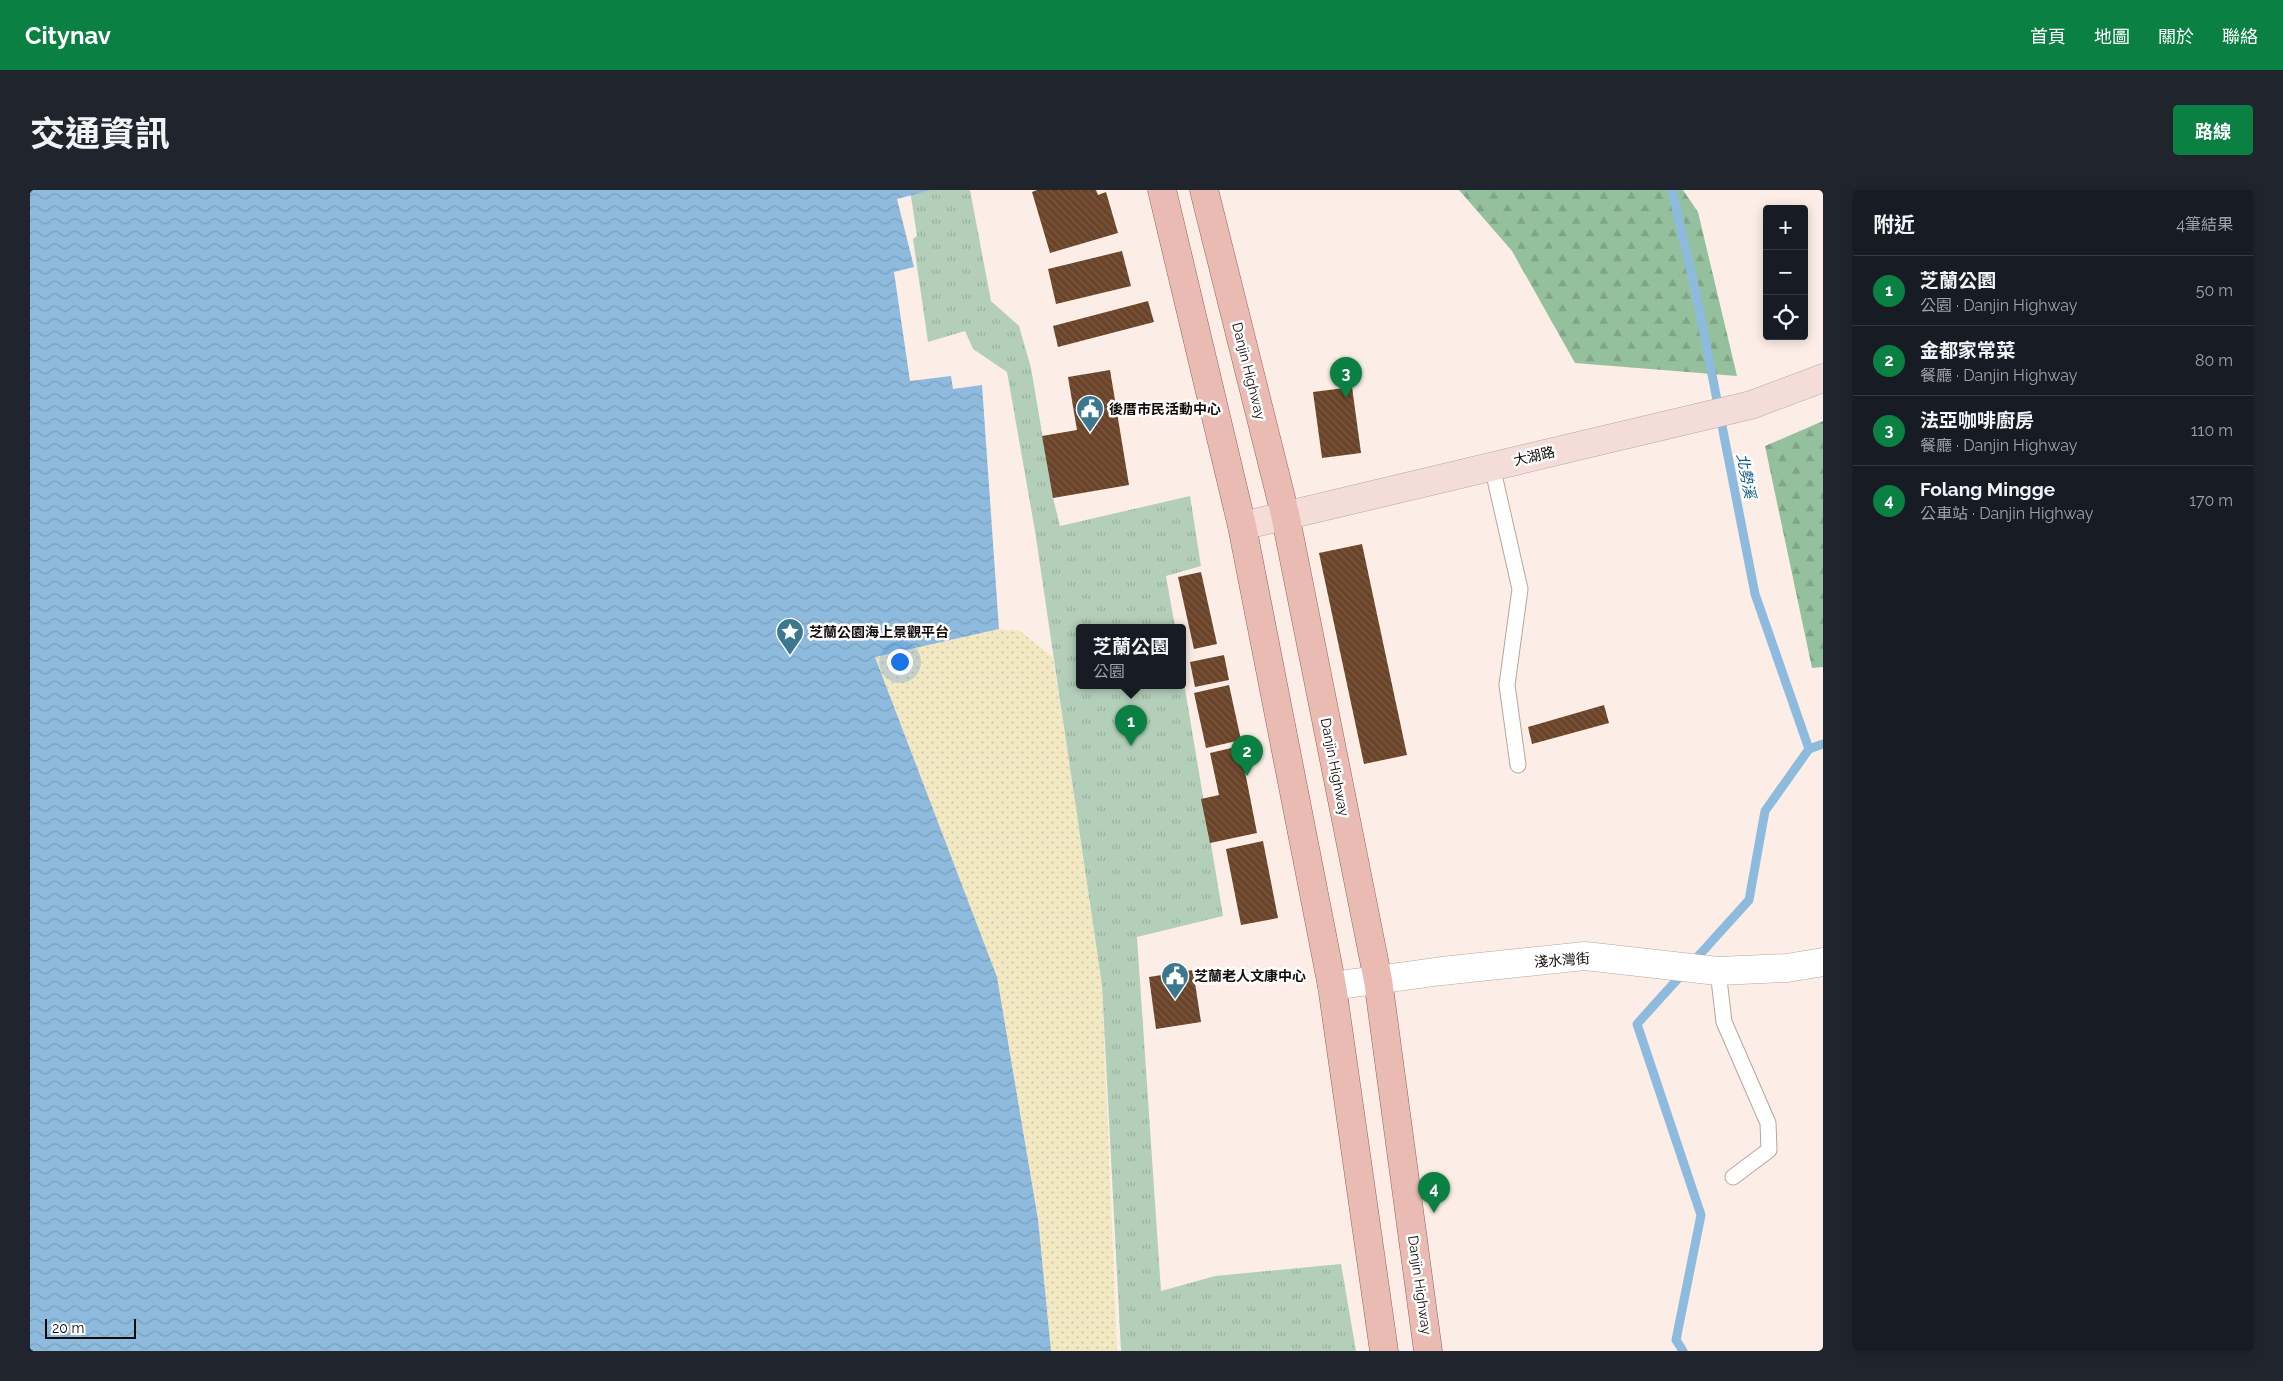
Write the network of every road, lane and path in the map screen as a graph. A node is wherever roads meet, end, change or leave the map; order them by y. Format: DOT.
graph roads {
  1 [pos="1162,190"];
  2 [pos="1204,190"];
  3 [pos="1823,378"];
  4 [pos="1492,466"];
  5 [pos="1285,514"];
  6 [pos="1242,526"];
  7 [pos="1518,765"];
  8 [pos="1823,962"];
  9 [pos="1713,970"];
  10 [pos="1378,980"];
  11 [pos="1332,986"];
  12 [pos="1733,1177"];
  13 [pos="1384,1351"];
  14 [pos="1428,1351"];
  1 -- 6 [label="main road"];
  2 -- 5 [label="main road, Danjin Highway"];
  3 -- 4 [label="street, 大湖路"];
  4 -- 5 [label="street, 大湖路"];
  4 -- 7 [label="lane"];
  5 -- 6 [label="street, 大湖路"];
  5 -- 10 [label="main road, Danjin Highway"];
  6 -- 11 [label="main road"];
  8 -- 9 [label="street, 淺水灣街"];
  9 -- 10 [label="street, 淺水灣街"];
  9 -- 12 [label="lane"];
  10 -- 11 [label="street, 淺水灣街"];
  10 -- 14 [label="main road, Danjin Highway"];
  11 -- 13 [label="main road"];
}
